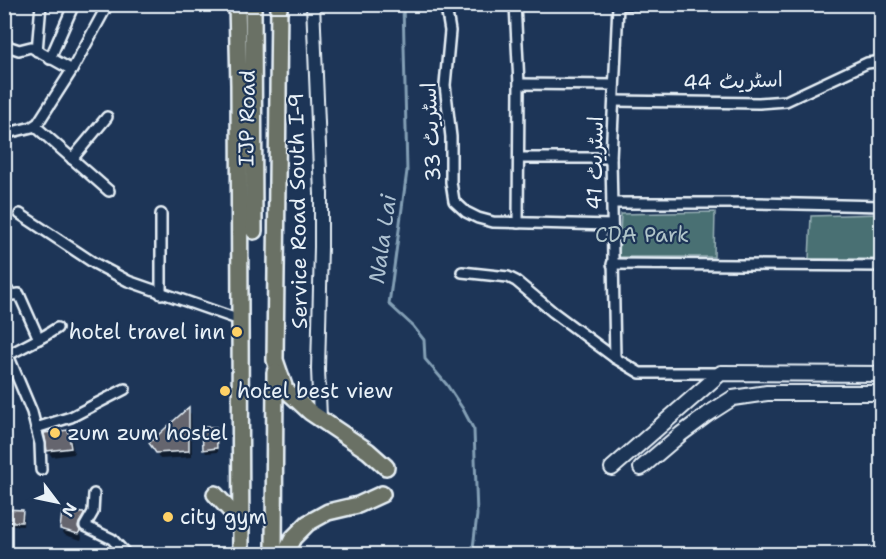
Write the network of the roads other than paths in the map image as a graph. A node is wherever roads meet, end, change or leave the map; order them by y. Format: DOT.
graph roads {
  1 [pos="41,4"];
  2 [pos="74,4"];
  3 [pos="108,4"];
  4 [pos="237,4"];
  5 [pos="253,4"];
  6 [pos="269,4"];
  7 [pos="279,4"];
  8 [pos="313,4"];
  9 [pos="444,4"];
  10 [pos="515,4"];
  11 [pos="648,4"];
  12 [pos="618,5"];
  13 [pos="4,45"];
  14 [pos="37,51"];
  15 [pos="50,59"];
  16 [pos="882,61"];
  17 [pos="72,70"];
  18 [pos="519,84"];
  19 [pos="614,85"];
  20 [pos="614,101"];
  21 [pos="107,117"];
  22 [pos="35,126"];
  23 [pos="4,134"];
  24 [pos="519,158"];
  25 [pos="611,158"];
  26 [pos="72,159"];
  27 [pos="109,191"];
  28 [pos="612,204"];
  29 [pos="882,206"];
  30 [pos="20,214"];
  31 [pos="161,214"];
  32 [pos="518,223"];
  33 [pos="612,225"];
  34 [pos="612,264"];
  35 [pos="882,266"];
  36 [pos="462,272"];
  37 [pos="4,286"];
  38 [pos="161,294"];
  39 [pos="240,320"];
  40 [pos="57,328"];
  41 [pos="39,339"];
  42 [pos="615,358"];
  43 [pos="274,360"];
  44 [pos="721,373"];
  45 [pos="882,374"];
  46 [pos="705,387"];
  47 [pos="125,389"];
  48 [pos="882,393"];
  49 [pos="733,398"];
  50 [pos="320,418"];
  51 [pos="36,428"];
  52 [pos="386,467"];
  53 [pos="612,468"];
  54 [pos="642,468"];
  55 [pos="41,470"];
  56 [pos="94,494"];
  57 [pos="215,494"];
  58 [pos="382,494"];
  59 [pos="240,521"];
  60 [pos="125,554"];
  61 [pos="241,555"];
  62 [pos="274,555"];
  63 [pos="285,555"];
  1 -- 14 [label="street"];
  2 -- 15 [label="street"];
  3 -- 17 [label="street"];
  4 -- 39 [label="highway"];
  5 -- 6 [label="highway, IJP Road"];
  7 -- 43 [label="highway"];
  8 -- 50 [label="street, Service Road South I-9"];
  9 -- 32 [label="street, اسٹریٹ 33"];
  10 -- 18 [label="street"];
  11 -- 12 [label="street"];
  12 -- 19 [label="street, اسٹریٹ 41"];
  13 -- 14 [label="street"];
  14 -- 15 [label="street"];
  15 -- 17 [label="street"];
  16 -- 20 [label="street, اسٹریٹ 44"];
  17 -- 22 [label="street"];
  18 -- 19 [label="street"];
  18 -- 24 [label="street"];
  19 -- 20 [label="street, اسٹریٹ 41"];
  20 -- 25 [label="street, اسٹریٹ 41"];
  21 -- 26 [label="street"];
  22 -- 23 [label="street"];
  22 -- 26 [label="street"];
  24 -- 25 [label="street"];
  24 -- 32 [label="street"];
  25 -- 28 [label="street, اسٹریٹ 41"];
  26 -- 27 [label="street"];
  28 -- 29 [label="street"];
  28 -- 33 [label="street, اسٹریٹ 41"];
  30 -- 38 [label="street"];
  31 -- 38 [label="street"];
  32 -- 33 [label="street, اسٹریٹ 33"];
  33 -- 34 [label="street, اسٹریٹ 41"];
  34 -- 35 [label="street"];
  34 -- 42 [label="street, اسٹریٹ 41"];
  36 -- 42 [label="street"];
  37 -- 41 [label="street"];
  38 -- 39 [label="street"];
  39 -- 59 [label="highway"];
  40 -- 41 [label="street"];
  41 -- 51 [label="street"];
  42 -- 44 [label="street"];
  43 -- 50 [label="highway"];
  43 -- 62 [label="highway"];
  44 -- 45 [label="main road"];
  44 -- 46 [label="main road"];
  46 -- 49 [label="main road"];
  46 -- 53 [label="main road"];
  47 -- 51 [label="street"];
  48 -- 49 [label="main road"];
  49 -- 54 [label="main road"];
  50 -- 52 [label="highway"];
  51 -- 55 [label="street"];
  56 -- 60 [label="street"];
  57 -- 59 [label="highway"];
  58 -- 63 [label="highway"];
  59 -- 61 [label="highway"];
}
